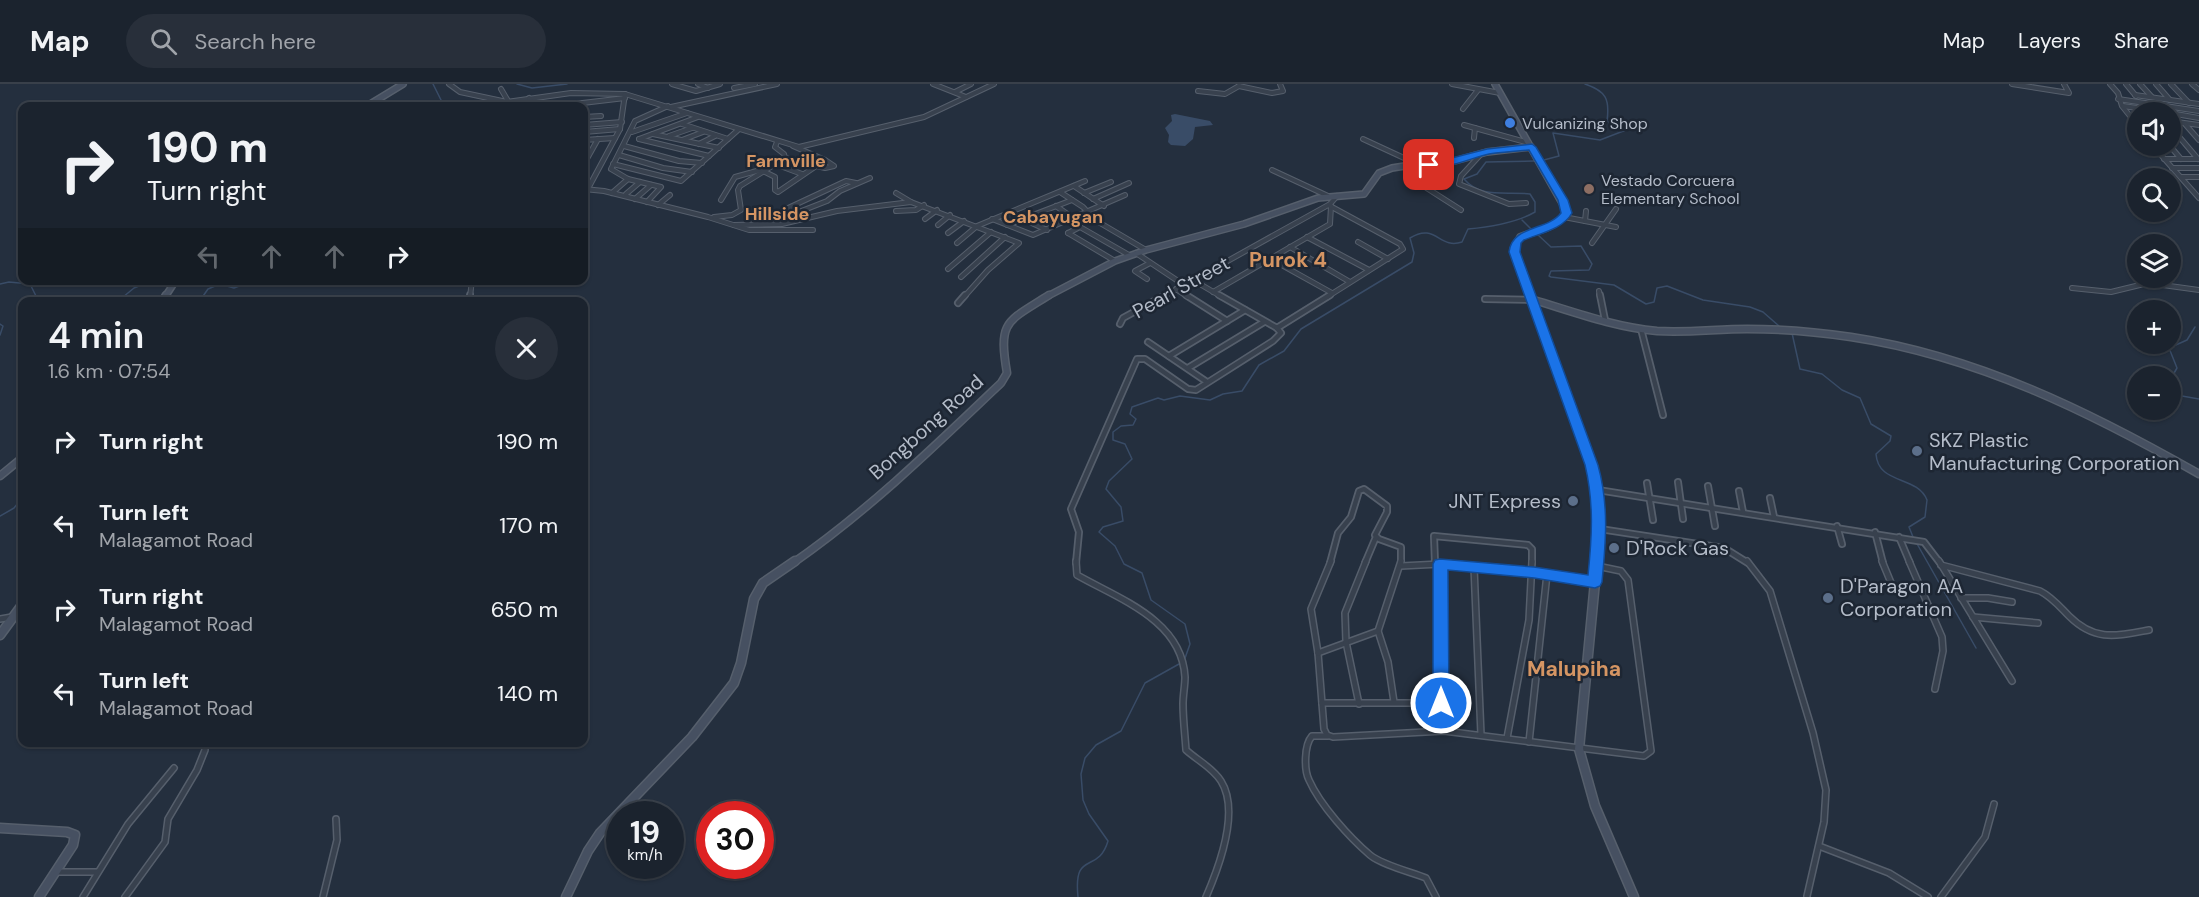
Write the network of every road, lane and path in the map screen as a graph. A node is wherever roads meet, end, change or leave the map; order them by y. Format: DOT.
graph roads {
  1 [pos="403,84"];
  2 [pos="449,84"];
  3 [pos="672,84"];
  4 [pos="698,84"];
  5 [pos="720,84"];
  6 [pos="730,84"];
  7 [pos="755,84"];
  8 [pos="777,84"];
  9 [pos="933,84"];
  10 [pos="951,84"];
  11 [pos="971,84"];
  12 [pos="994,84"];
  13 [pos="1280,84"];
  14 [pos="1452,84"];
  15 [pos="1495,84"];
  16 [pos="2012,84"];
  17 [pos="2064,84"];
  18 [pos="2110,84"];
  19 [pos="2126,84"];
  20 [pos="2140,84"];
  21 [pos="2156,84"];
  22 [pos="2171,84"];
  23 [pos="2192,84"];
  24 [pos="1240,85"];
  25 [pos="708,88"];
  26 [pos="734,88"];
  27 [pos="943,88"];
  28 [pos="501,89"];
  29 [pos="1478,90"];
  30 [pos="2199,90"];
  31 [pos="1198,91"];
  32 [pos="738,92"];
  33 [pos="955,93"];
  34 [pos="1500,93"];
  35 [pos="2135,95"];
  36 [pos="625,96"];
  37 [pos="966,97"];
  38 [pos="2152,97"];
  39 [pos="529,98"];
  40 [pos="2118,99"];
  41 [pos="608,100"];
  42 [pos="2170,100"];
  43 [pos="374,102"];
  44 [pos="507,102"];
  45 [pos="531,102"];
  46 [pos="593,102"];
  47 [pos="2141,102"];
  48 [pos="588,103"];
  49 [pos="2188,103"];
  50 [pos="2199,105"];
  51 [pos="670,106"];
  52 [pos="2122,106"];
  53 [pos="2127,107"];
  54 [pos="2181,108"];
  55 [pos="606,109"];
  56 [pos="1463,109"];
  57 [pos="2199,111"];
  58 [pos="687,113"];
  59 [pos="2127,113"];
  60 [pos="2181,115"];
  61 [pos="601,116"];
  62 [pos="589,117"];
  63 [pos="699,117"];
  64 [pos="2199,118"];
  65 [pos="622,122"];
  66 [pos="2181,122"];
  67 [pos="2185,123"];
  68 [pos="681,124"];
  69 [pos="588,125"];
  70 [pos="1464,125"];
  71 [pos="2199,125"];
  72 [pos="692,128"];
  73 [pos="1475,128"];
  74 [pos="620,129"];
  75 [pos="738,130"];
  76 [pos="588,132"];
  77 [pos="632,132"];
  78 [pos="703,132"];
  79 [pos="653,134"];
  80 [pos="716,136"];
  81 [pos="666,137"];
  82 [pos="615,138"];
  83 [pos="1474,138"];
  84 [pos="598,139"];
  85 [pos="728,139"];
  86 [pos="1363,139"];
  87 [pos="2181,139"];
  88 [pos="588,140"];
  89 [pos="682,140"];
  90 [pos="2199,140"];
  91 [pos="777,142"];
  92 [pos="699,144"];
  93 [pos="1530,145"];
  94 [pos="624,146"];
  95 [pos="793,146"];
  96 [pos="718,148"];
  97 [pos="588,153"];
  98 [pos="1482,153"];
  99 [pos="619,155"];
  100 [pos="710,156"];
  101 [pos="2161,156"];
  102 [pos="2178,156"];
  103 [pos="785,158"];
  104 [pos="2164,159"];
  105 [pos="2181,159"];
  106 [pos="2198,159"];
  107 [pos="702,163"];
  108 [pos="613,164"];
  109 [pos="775,164"];
  110 [pos="1417,164"];
  111 [pos="1435,165"];
  112 [pos="816,166"];
  113 [pos="770,168"];
  114 [pos="2172,168"];
  115 [pos="2181,168"];
  116 [pos="2199,168"];
  117 [pos="1272,170"];
  118 [pos="763,171"];
  119 [pos="692,172"];
  120 [pos="802,174"];
  121 [pos="2181,177"];
  122 [pos="2199,177"];
  123 [pos="628,178"];
  124 [pos="870,178"];
  125 [pos="1085,181"];
  126 [pos="640,182"];
  127 [pos="1111,182"];
  128 [pos="856,183"];
  129 [pos="1129,183"];
  130 [pos="588,184"];
  131 [pos="651,185"];
  132 [pos="1074,186"];
  133 [pos="588,189"];
  134 [pos="1060,192"];
  135 [pos="612,193"];
  136 [pos="896,193"];
  137 [pos="1084,193"];
  138 [pos="626,194"];
  139 [pos="670,195"];
  140 [pos="1125,195"];
  141 [pos="1328,196"];
  142 [pos="1337,196"];
  143 [pos="2199,198"];
  144 [pos="635,199"];
  145 [pos="1093,199"];
  146 [pos="721,200"];
  147 [pos="1072,200"];
  148 [pos="647,202"];
  149 [pos="911,202"];
  150 [pos="1526,203"];
  151 [pos="658,205"];
  152 [pos="1330,205"];
  153 [pos="924,206"];
  154 [pos="1056,206"];
  155 [pos="1104,206"];
  156 [pos="1616,209"];
  157 [pos="937,210"];
  158 [pos="1461,210"];
  159 [pos="896,211"];
  160 [pos="1586,211"];
  161 [pos="1089,212"];
  162 [pos="950,215"];
  163 [pos="708,217"];
  164 [pos="786,217"];
  165 [pos="1074,218"];
  166 [pos="1564,218"];
  167 [pos="925,219"];
  168 [pos="992,219"];
  169 [pos="1023,219"];
  170 [pos="964,221"];
  171 [pos="1585,221"];
  172 [pos="787,224"];
  173 [pos="734,225"];
  174 [pos="938,225"];
  175 [pos="1007,225"];
  176 [pos="1605,225"];
  177 [pos="977,226"];
  178 [pos="1616,227"];
  179 [pos="813,230"];
  180 [pos="1047,230"];
  181 [pos="991,232"];
  182 [pos="948,233"];
  183 [pos="1005,237"];
  184 [pos="1307,237"];
  185 [pos="1358,242"];
  186 [pos="957,243"];
  187 [pos="1592,243"];
  188 [pos="1290,247"];
  189 [pos="1146,250"];
  190 [pos="1132,254"];
  191 [pos="1270,259"];
  192 [pos="1388,259"];
  193 [pos="1115,261"];
  194 [pos="1150,263"];
  195 [pos="948,269"];
  196 [pos="1369,270"];
  197 [pos="961,277"];
  198 [pos="1147,279"];
  199 [pos="1193,280"];
  200 [pos="1350,282"];
  201 [pos="1184,285"];
  202 [pos="2072,288"];
  203 [pos="1176,289"];
  204 [pos="2199,290"];
  205 [pos="1599,291"];
  206 [pos="1213,292"];
  207 [pos="1332,293"];
  208 [pos="1485,299"];
  209 [pos="1534,300"];
  210 [pos="958,303"];
  211 [pos="1245,310"];
  212 [pos="1605,320"];
  213 [pos="1227,321"];
  214 [pos="1264,322"];
  215 [pos="1120,324"];
  216 [pos="1278,328"];
  217 [pos="1641,329"];
  218 [pos="1148,342"];
  219 [pos="1169,356"];
  220 [pos="1188,368"];
  221 [pos="1208,382"];
  222 [pos="1662,415"];
  223 [pos="18,461"];
  224 [pos="2199,474"];
  225 [pos="0,476"];
  226 [pos="1678,482"];
  227 [pos="1647,483"];
  228 [pos="1708,486"];
  229 [pos="1598,490"];
  230 [pos="1739,491"];
  231 [pos="1770,498"];
  232 [pos="1651,500"];
  233 [pos="1682,505"];
  234 [pos="1713,509"];
  235 [pos="1743,512"];
  236 [pos="1774,517"];
  237 [pos="1683,519"];
  238 [pos="1653,520"];
  239 [pos="1715,526"];
  240 [pos="1837,526"];
  241 [pos="1600,529"];
  242 [pos="1875,532"];
  243 [pos="1376,537"];
  244 [pos="1899,537"];
  245 [pos="1842,544"];
  246 [pos="1438,564"];
  247 [pos="1941,564"];
  248 [pos="1401,566"];
  249 [pos="1597,566"];
  250 [pos="1474,567"];
  251 [pos="1534,572"];
  252 [pos="1547,574"];
  253 [pos="1595,582"];
  254 [pos="1894,590"];
  255 [pos="1961,598"];
  256 [pos="2012,602"];
  257 [pos="18,610"];
  258 [pos="14,616"];
  259 [pos="1973,617"];
  260 [pos="0,619"];
  261 [pos="2038,623"];
  262 [pos="2149,630"];
  263 [pos="1378,631"];
  264 [pos="0,634"];
  265 [pos="1346,642"];
  266 [pos="1318,653"];
  267 [pos="2012,681"];
  268 [pos="1935,689"];
  269 [pos="1394,702"];
  270 [pos="1441,703"];
  271 [pos="1322,704"];
  272 [pos="1359,704"];
  273 [pos="1444,731"];
  274 [pos="1481,735"];
  275 [pos="1330,737"];
  276 [pos="1507,738"];
  277 [pos="1529,742"];
  278 [pos="206,747"];
  279 [pos="1579,749"];
  280 [pos="174,768"];
  281 [pos="1994,804"];
  282 [pos="336,819"];
  283 [pos="0,828"];
  284 [pos="1819,846"];
  285 [pos="55,872"];
  286 [pos="97,872"];
  287 [pos="1807,896"];
  288 [pos="39,897"];
  289 [pos="83,897"];
  290 [pos="125,897"];
  291 [pos="323,897"];
  292 [pos="566,897"];
  293 [pos="1206,897"];
  294 [pos="1436,897"];
  295 [pos="1634,897"];
  296 [pos="1928,897"];
  297 [pos="1941,897"];
  1 -- 43 [label="street"];
  2 -- 44 [label="street"];
  3 -- 25 [label="street"];
  4 -- 25 [label="street"];
  5 -- 25 [label="street"];
  6 -- 26 [label="street"];
  7 -- 26 [label="street"];
  8 -- 32 [label="street"];
  9 -- 27 [label="street"];
  10 -- 27 [label="street"];
  11 -- 33 [label="street"];
  12 -- 37 [label="street"];
  13 -- 24 [label="street"];
  14 -- 29 [label="street"];
  15 -- 34 [label="street"];
  16 -- 17 [label="street"];
  18 -- 40 [label="street"];
  19 -- 35 [label="street"];
  20 -- 38 [label="street"];
  21 -- 42 [label="street"];
  22 -- 49 [label="street"];
  23 -- 30 [label="street"];
  24 -- 31 [label="street"];
  26 -- 32 [label="street"];
  27 -- 33 [label="street"];
  28 -- 44 [label="street"];
  29 -- 34 [label="street"];
  29 -- 56 [label="street"];
  32 -- 51 [label="street"];
  33 -- 37 [label="street"];
  34 -- 93 [label="street"];
  35 -- 38 [label="street"];
  35 -- 47 [label="street"];
  36 -- 39 [label="street"];
  36 -- 41 [label="street"];
  36 -- 51 [label="street"];
  36 -- 65 [label="street"];
  37 -- 95 [label="street"];
  38 -- 42 [label="street"];
  39 -- 44 [label="street"];
  39 -- 45 [label="street"];
  40 -- 47 [label="street"];
  40 -- 52 [label="street"];
  41 -- 46 [label="street"];
  41 -- 55 [label="street"];
  42 -- 49 [label="street"];
  46 -- 48 [label="street"];
  46 -- 62 [label="street"];
  49 -- 50 [label="street"];
  51 -- 58 [label="street"];
  51 -- 77 [label="street"];
  52 -- 53 [label="street"];
  52 -- 59 [label="street"];
  54 -- 57 [label="street"];
  58 -- 63 [label="street"];
  58 -- 77 [label="street"];
  60 -- 64 [label="street"];
  61 -- 62 [label="street"];
  63 -- 68 [label="street"];
  63 -- 75 [label="street"];
  65 -- 69 [label="street"];
  65 -- 74 [label="street"];
  66 -- 67 [label="street"];
  67 -- 71 [label="street"];
  67 -- 90 [label="street"];
  68 -- 72 [label="street"];
  68 -- 79 [label="street"];
  70 -- 73 [label="street"];
  72 -- 78 [label="street"];
  72 -- 81 [label="street"];
  73 -- 83 [label="street"];
  73 -- 93 [label="street"];
  74 -- 76 [label="street"];
  74 -- 82 [label="street"];
  75 -- 85 [label="street"];
  75 -- 91 [label="street"];
  77 -- 94 [label="street"];
  78 -- 80 [label="street"];
  78 -- 89 [label="street"];
  79 -- 81 [label="street"];
  79 -- 100 [label="street"];
  80 -- 85 [label="street"];
  80 -- 92 [label="street"];
  81 -- 89 [label="street"];
  82 -- 84 [label="street"];
  82 -- 130 [label="street"];
  84 -- 88 [label="street"];
  84 -- 97 [label="street"];
  85 -- 96 [label="street"];
  86 -- 110 [label="street"];
  87 -- 106 [label="street"];
  89 -- 92 [label="street"];
  91 -- 95 [label="street"];
  91 -- 103 [label="street"];
  92 -- 96 [label="street"];
  93 -- 98 [label="street, Bongbong Road"];
  93 -- 166 [label="street"];
  94 -- 99 [label="street"];
  94 -- 107 [label="street"];
  95 -- 112 [label="street"];
  96 -- 100 [label="street"];
  98 -- 111 [label="street, Bongbong Road"];
  98 -- 150 [label="street"];
  99 -- 108 [label="street"];
  99 -- 119 [label="street"];
  100 -- 107 [label="street"];
  101 -- 104 [label="street"];
  102 -- 105 [label="street"];
  103 -- 109 [label="street"];
  103 -- 112 [label="street"];
  104 -- 105 [label="street"];
  104 -- 114 [label="street"];
  105 -- 106 [label="street"];
  107 -- 119 [label="street"];
  108 -- 119 [label="street"];
  108 -- 123 [label="street"];
  109 -- 113 [label="street"];
  109 -- 120 [label="street"];
  110 -- 111 [label="street, Bongbong Road"];
  110 -- 142 [label="street, Bongbong Road"];
  111 -- 158 [label="street"];
  112 -- 120 [label="street"];
  113 -- 118 [label="street"];
  113 -- 146 [label="street"];
  115 -- 116 [label="street"];
  117 -- 141 [label="street"];
  118 -- 120 [label="street"];
  118 -- 163 [label="street"];
  121 -- 122 [label="street"];
  121 -- 143 [label="street"];
  123 -- 126 [label="street"];
  123 -- 135 [label="street"];
  124 -- 128 [label="street"];
  125 -- 132 [label="street"];
  126 -- 131 [label="street"];
  126 -- 138 [label="street"];
  127 -- 137 [label="street"];
  128 -- 164 [label="street"];
  128 -- 164 [label="street"];
  129 -- 145 [label="street"];
  131 -- 144 [label="street"];
  131 -- 148 [label="street"];
  132 -- 134 [label="street"];
  132 -- 137 [label="street"];
  133 -- 135 [label="street"];
  134 -- 147 [label="street"];
  134 -- 168 [label="street"];
  135 -- 144 [label="street"];
  136 -- 149 [label="street"];
  137 -- 145 [label="street"];
  139 -- 151 [label="street"];
  140 -- 155 [label="street"];
  141 -- 142 [label="street, Bongbong Road"];
  141 -- 189 [label="street, Bongbong Road"];
  142 -- 152 [label="street, Pearl Street"];
  144 -- 148 [label="street"];
  145 -- 155 [label="street"];
  147 -- 154 [label="street"];
  147 -- 161 [label="street"];
  148 -- 151 [label="street"];
  149 -- 153 [label="street"];
  149 -- 172 [label="street"];
  151 -- 163 [label="street"];
  152 -- 184 [label="street"];
  152 -- 192 [label="street"];
  152 -- 199 [label="street, Pearl Street"];
  153 -- 157 [label="street"];
  153 -- 159 [label="street"];
  154 -- 165 [label="street"];
  154 -- 169 [label="street"];
  155 -- 161 [label="street"];
  156 -- 176 [label="street"];
  157 -- 162 [label="street"];
  157 -- 167 [label="street"];
  160 -- 171 [label="street"];
  161 -- 165 [label="street"];
  161 -- 189 [label="street"];
  162 -- 170 [label="street"];
  162 -- 174 [label="street"];
  163 -- 173 [label="street"];
  164 -- 172 [label="street"];
  165 -- 180 [label="street"];
  166 -- 171 [label="street"];
  166 -- 209 [label="street"];
  168 -- 175 [label="street"];
  168 -- 177 [label="street"];
  169 -- 175 [label="street"];
  169 -- 180 [label="street"];
  170 -- 177 [label="street"];
  170 -- 182 [label="street"];
  171 -- 176 [label="street"];
  172 -- 173 [label="street"];
  173 -- 179 [label="street"];
  175 -- 180 [label="street"];
  176 -- 178 [label="street"];
  176 -- 187 [label="street"];
  177 -- 181 [label="street"];
  177 -- 186 [label="street"];
  181 -- 183 [label="street"];
  181 -- 195 [label="street"];
  183 -- 197 [label="street"];
  183 -- 210 [label="street"];
  184 -- 188 [label="street"];
  184 -- 196 [label="street"];
  185 -- 192 [label="street"];
  188 -- 191 [label="street"];
  188 -- 200 [label="street"];
  189 -- 190 [label="street, Bongbong Road"];
  190 -- 193 [label="street, Bongbong Road"];
  190 -- 193 [label="street"];
  190 -- 194 [label="street"];
  191 -- 206 [label="street"];
  191 -- 207 [label="street"];
  192 -- 196 [label="street"];
  193 -- 292 [label="street, Bongbong Road"];
  194 -- 198 [label="street"];
  194 -- 201 [label="street"];
  196 -- 200 [label="street"];
  199 -- 201 [label="street, Pearl Street"];
  199 -- 206 [label="street"];
  200 -- 207 [label="street"];
  201 -- 203 [label="street, Pearl Street"];
  202 -- 204 [label="street"];
  203 -- 213 [label="street"];
  203 -- 215 [label="street, Pearl Street"];
  205 -- 212 [label="street"];
  206 -- 211 [label="street"];
  207 -- 216 [label="street"];
  208 -- 209 [label="street"];
  209 -- 212 [label="street"];
  209 -- 229 [label="street"];
  211 -- 213 [label="street"];
  211 -- 214 [label="street"];
  212 -- 217 [label="street"];
  213 -- 219 [label="street"];
  214 -- 216 [label="street"];
  214 -- 220 [label="street"];
  216 -- 221 [label="street"];
  217 -- 222 [label="street"];
  217 -- 224 [label="street"];
  218 -- 219 [label="street"];
  219 -- 220 [label="street"];
  220 -- 221 [label="street"];
  221 -- 293 [label="street"];
  223 -- 225 [label="street"];
  226 -- 233 [label="street"];
  227 -- 232 [label="street"];
  228 -- 234 [label="street"];
  229 -- 232 [label="street"];
  229 -- 241 [label="street"];
  230 -- 235 [label="street"];
  231 -- 236 [label="street"];
  232 -- 233 [label="street"];
  232 -- 238 [label="street"];
  233 -- 234 [label="street"];
  233 -- 237 [label="street"];
  234 -- 235 [label="street"];
  234 -- 239 [label="street"];
  235 -- 236 [label="street"];
  236 -- 240 [label="street"];
  240 -- 242 [label="street"];
  240 -- 245 [label="street"];
  241 -- 249 [label="street"];
  241 -- 284 [label="street"];
  242 -- 244 [label="street"];
  242 -- 254 [label="street"];
  243 -- 248 [label="street"];
  243 -- 265 [label="street"];
  243 -- 266 [label="street"];
  244 -- 247 [label="street"];
  244 -- 268 [label="street"];
  246 -- 248 [label="street"];
  246 -- 250 [label="street"];
  246 -- 251 [label="street"];
  246 -- 270 [label="street"];
  247 -- 255 [label="street"];
  247 -- 262 [label="street"];
  248 -- 263 [label="street"];
  249 -- 253 [label="street"];
  249 -- 279 [label="street"];
  250 -- 251 [label="street"];
  250 -- 274 [label="street"];
  251 -- 252 [label="street"];
  251 -- 276 [label="street"];
  252 -- 253 [label="street"];
  252 -- 277 [label="street"];
  253 -- 279 [label="street"];
  255 -- 256 [label="street"];
  255 -- 259 [label="street"];
  257 -- 258 [label="street"];
  258 -- 260 [label="street"];
  258 -- 264 [label="street"];
  259 -- 261 [label="street"];
  259 -- 267 [label="street"];
  263 -- 265 [label="street"];
  263 -- 269 [label="street"];
  265 -- 266 [label="street"];
  265 -- 272 [label="street"];
  266 -- 271 [label="street"];
  269 -- 270 [label="street"];
  269 -- 272 [label="street"];
  270 -- 273 [label="street"];
  271 -- 272 [label="street"];
  271 -- 275 [label="street"];
  273 -- 274 [label="street"];
  273 -- 275 [label="street"];
  274 -- 276 [label="street"];
  275 -- 294 [label="street"];
  276 -- 277 [label="street"];
  277 -- 279 [label="street"];
  278 -- 290 [label="street"];
  279 -- 295 [label="street"];
  280 -- 286 [label="street"];
  281 -- 297 [label="street"];
  282 -- 291 [label="street"];
  283 -- 285 [label="street"];
  284 -- 287 [label="street"];
  284 -- 296 [label="street"];
  285 -- 286 [label="street"];
  285 -- 288 [label="street"];
  286 -- 289 [label="street"];
}
